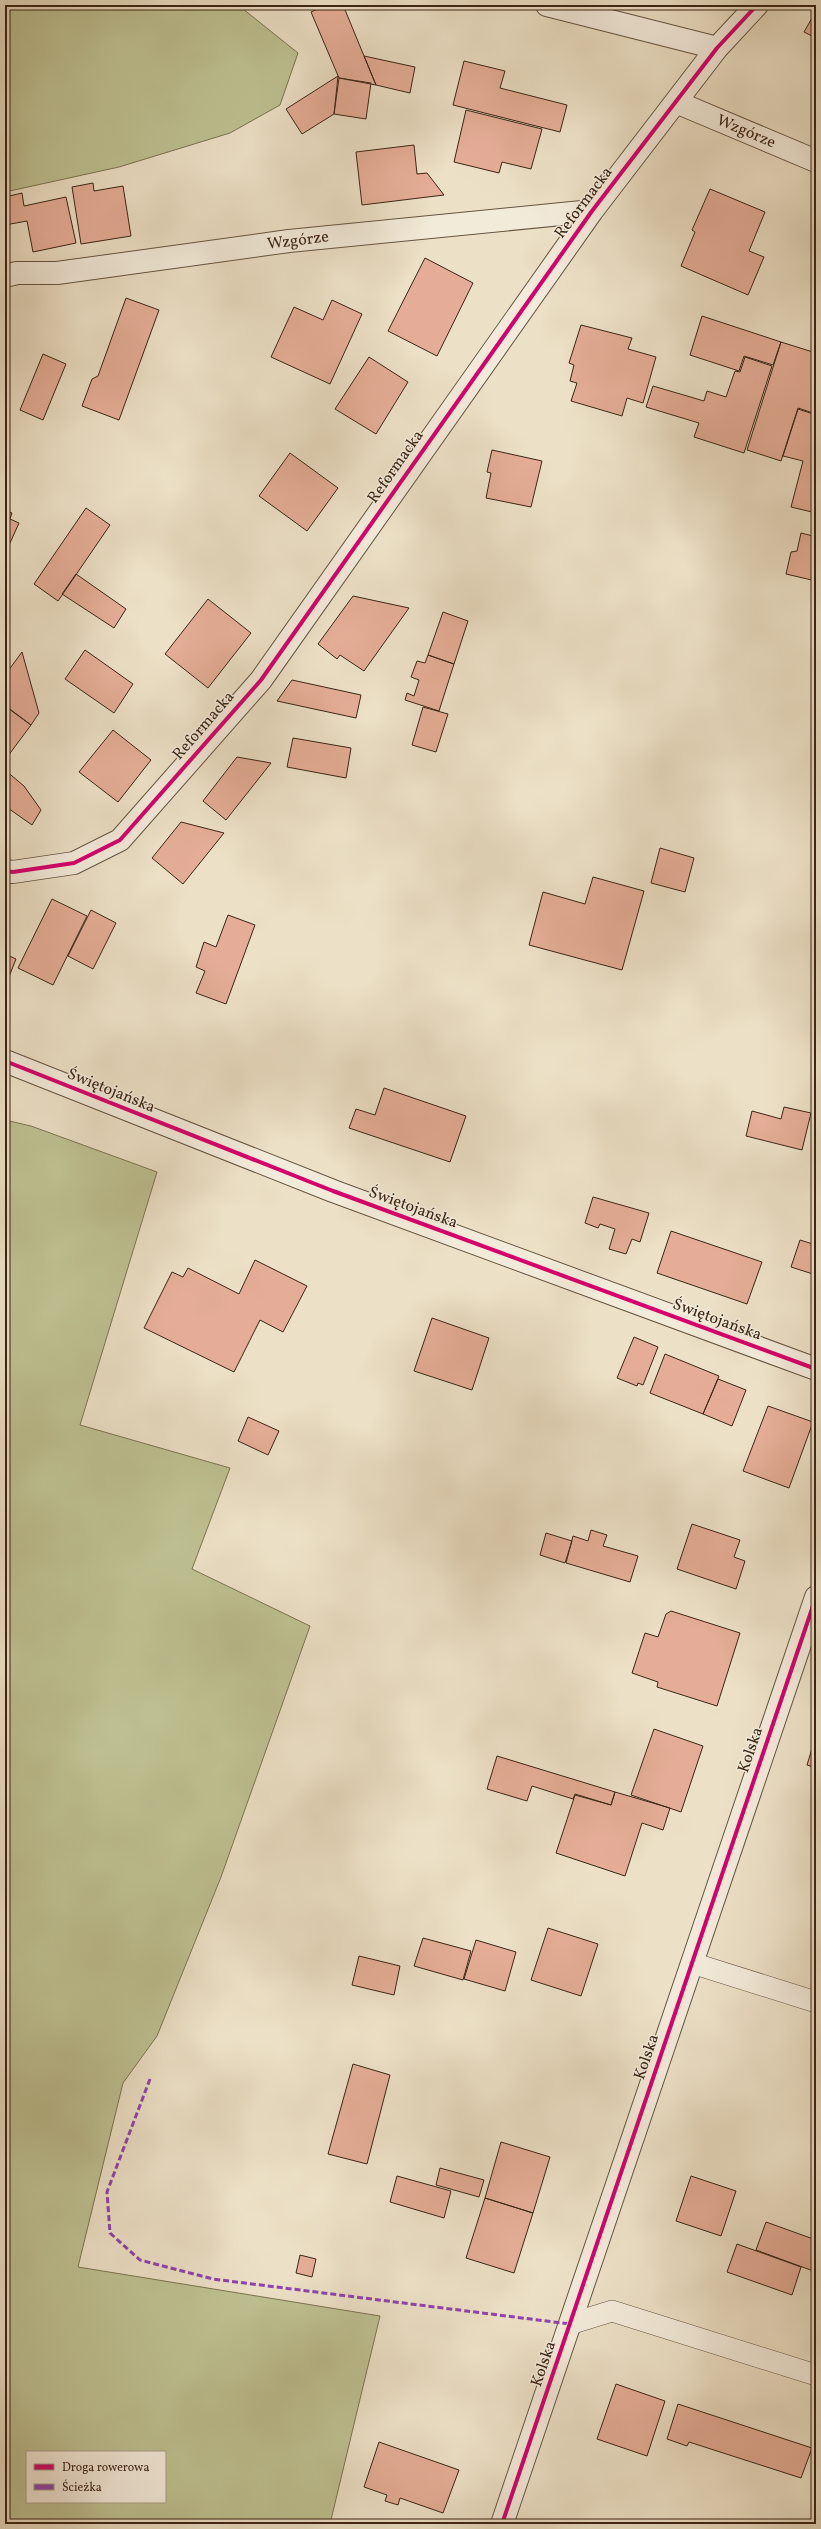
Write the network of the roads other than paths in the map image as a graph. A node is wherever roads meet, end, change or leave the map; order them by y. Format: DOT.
graph roads {
  1 [pos="547,5"];
  2 [pos="757,5"];
  3 [pos="717,48"];
  4 [pos="676,102"];
  5 [pos="816,161"];
  6 [pos="592,211"];
  7 [pos="5,276"];
  8 [pos="5,871"];
  9 [pos="5,1061"];
  10 [pos="816,1369"];
  11 [pos="816,1598"];
  12 [pos="692,1963"];
  13 [pos="816,2002"];
  14 [pos="570,2324"];
  15 [pos="816,2376"];
  16 [pos="502,2524"];
  1 -- 3 [label="street"];
  2 -- 3 [label="street, Reformacka"];
  3 -- 4 [label="street, Reformacka"];
  4 -- 5 [label="street, Wzgórze"];
  4 -- 6 [label="street, Reformacka"];
  6 -- 7 [label="street, Wzgórze"];
  6 -- 8 [label="street, Reformacka"];
  9 -- 10 [label="street, Świętojańska"];
  11 -- 12 [label="street, Kolska"];
  12 -- 13 [label="lane"];
  12 -- 14 [label="street, Kolska"];
  14 -- 15 [label="lane"];
  14 -- 16 [label="street, Kolska"];
}
